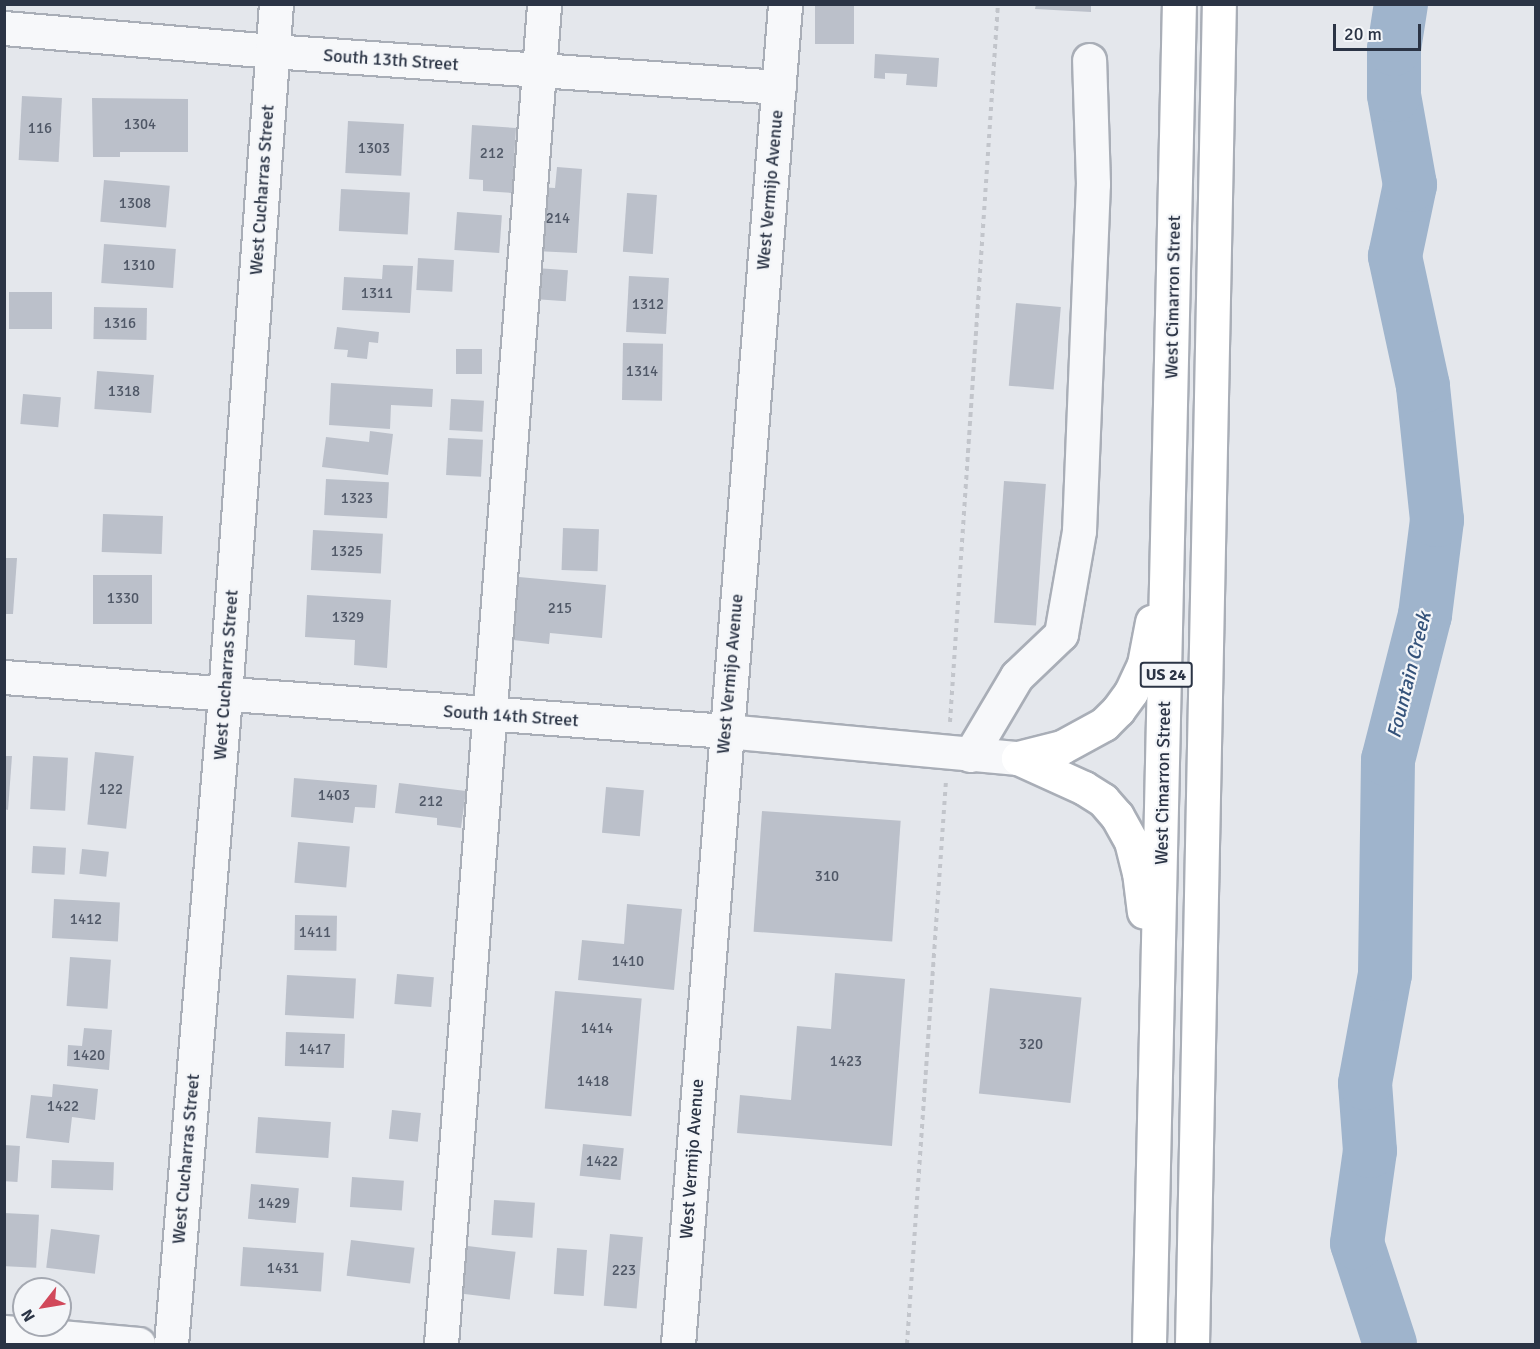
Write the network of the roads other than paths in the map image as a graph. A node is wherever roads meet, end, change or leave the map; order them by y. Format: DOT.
graph roads {
  1 [pos="276,4"];
  2 [pos="544,4"];
  3 [pos="785,4"];
  4 [pos="1179,4"];
  5 [pos="1219,4"];
  6 [pos="6,28"];
  7 [pos="272,51"];
  8 [pos="1089,60"];
  9 [pos="538,71"];
  10 [pos="779,87"];
  11 [pos="1170,469"];
  12 [pos="4,677"];
  13 [pos="225,695"];
  14 [pos="490,714"];
  15 [pos="726,732"];
  16 [pos="970,755"];
  17 [pos="1018,758"];
  18 [pos="1155,1086"];
  19 [pos="4,1332"];
  20 [pos="138,1344"];
  21 [pos="171,1344"];
  22 [pos="441,1344"];
  23 [pos="678,1344"];
  24 [pos="1149,1344"];
  25 [pos="1192,1344"];
  1 -- 7 [label="street, West Cucharras Street"];
  2 -- 9 [label="street"];
  3 -- 10 [label="street, West Vermijo Avenue"];
  4 -- 11 [label="highway, West Cimarron Street / US 24"];
  5 -- 25 [label="highway, US 24"];
  6 -- 7 [label="street, South 13th Street"];
  7 -- 9 [label="street, South 13th Street"];
  7 -- 13 [label="street, West Cucharras Street"];
  8 -- 16 [label="street"];
  9 -- 10 [label="street, South 13th Street"];
  9 -- 14 [label="street"];
  10 -- 15 [label="street, West Vermijo Avenue"];
  11 -- 17 [label="highway"];
  11 -- 18 [label="highway, West Cimarron Street / US 24"];
  12 -- 13 [label="street, South 14th Street"];
  13 -- 14 [label="street, South 14th Street"];
  13 -- 21 [label="street, West Cucharras Street"];
  14 -- 15 [label="street, South 14th Street"];
  14 -- 22 [label="street"];
  15 -- 16 [label="street, South 14th Street"];
  15 -- 23 [label="street, West Vermijo Avenue"];
  16 -- 17 [label="street, South 14th Street"];
  17 -- 18 [label="highway"];
  18 -- 24 [label="highway, West Cimarron Street / US 24"];
  19 -- 20 [label="street"];
}
